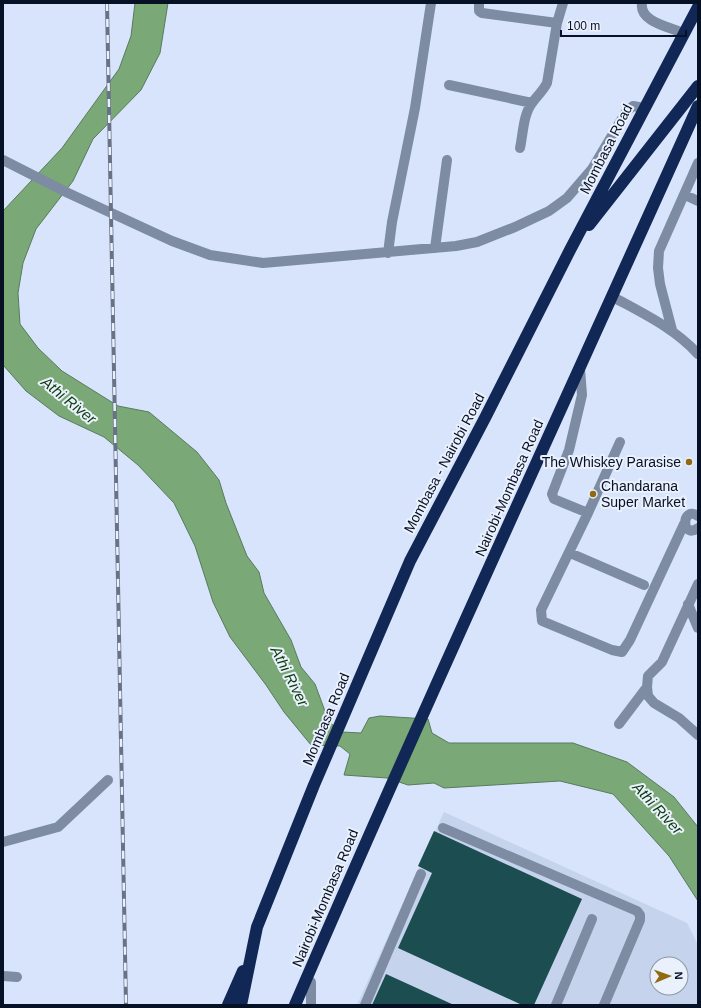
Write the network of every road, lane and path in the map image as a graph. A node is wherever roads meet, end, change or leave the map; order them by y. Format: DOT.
graph roads {
  1 [pos="431,3"];
  2 [pos="479,3"];
  3 [pos="564,3"];
  4 [pos="642,3"];
  5 [pos="698,7"];
  6 [pos="557,23"];
  7 [pos="683,33"];
  8 [pos="449,85"];
  9 [pos="698,86"];
  10 [pos="532,103"];
  11 [pos="698,106"];
  12 [pos="644,108"];
  13 [pos="520,148"];
  14 [pos="3,160"];
  15 [pos="446,160"];
  16 [pos="698,163"];
  17 [pos="685,195"];
  18 [pos="698,201"];
  19 [pos="435,248"];
  20 [pos="570,250"];
  21 [pos="388,252"];
  22 [pos="555,278"];
  23 [pos="614,297"];
  24 [pos="672,330"];
  25 [pos="698,354"];
  26 [pos="580,369"];
  27 [pos="620,442"];
  28 [pos="698,506"];
  29 [pos="588,513"];
  30 [pos="690,519"];
  31 [pos="698,528"];
  32 [pos="570,553"];
  33 [pos="698,584"];
  34 [pos="644,585"];
  35 [pos="688,604"];
  36 [pos="698,628"];
  37 [pos="366,664"];
  38 [pos="646,687"];
  39 [pos="619,724"];
  40 [pos="698,735"];
  41 [pos="108,780"];
  42 [pos="443,828"];
  43 [pos="3,842"];
  44 [pos="421,874"];
  45 [pos="592,919"];
  46 [pos="323,941"];
  47 [pos="253,947"];
  48 [pos="3,976"];
  49 [pos="17,977"];
  50 [pos="311,982"];
  51 [pos="228,1005"];
  52 [pos="241,1005"];
  53 [pos="295,1005"];
  54 [pos="303,1005"];
  55 [pos="311,1005"];
  56 [pos="365,1005"];
  57 [pos="556,1005"];
  58 [pos="604,1005"];
  1 -- 21 [label="street"];
  2 -- 6 [label="street"];
  3 -- 6 [label="street"];
  4 -- 7 [label="street"];
  5 -- 7 [label="highway"];
  6 -- 10 [label="street"];
  7 -- 12 [label="highway, Mombasa Road"];
  8 -- 10 [label="street"];
  9 -- 20 [label="highway"];
  10 -- 13 [label="street"];
  11 -- 23 [label="highway"];
  12 -- 19 [label="street"];
  12 -- 20 [label="highway, Mombasa Road"];
  14 -- 21 [label="street"];
  15 -- 19 [label="street"];
  16 -- 17 [label="street"];
  17 -- 18 [label="street"];
  17 -- 24 [label="street"];
  19 -- 21 [label="street"];
  20 -- 22 [label="highway, Mombasa Road"];
  22 -- 37 [label="highway, Mombasa - Nairobi Road"];
  23 -- 24 [label="street"];
  23 -- 26 [label="highway, Nairobi-Mombasa Road"];
  24 -- 25 [label="street"];
  26 -- 29 [label="street"];
  26 -- 46 [label="highway, Nairobi-Mombasa Road"];
  27 -- 29 [label="street"];
  28 -- 30 [label="street"];
  29 -- 32 [label="street"];
  30 -- 31 [label="street"];
  30 -- 32 [label="street"];
  32 -- 34 [label="street"];
  33 -- 35 [label="street"];
  35 -- 36 [label="street"];
  35 -- 38 [label="street"];
  37 -- 47 [label="highway, Mombasa Road"];
  38 -- 39 [label="street"];
  38 -- 40 [label="street"];
  41 -- 43 [label="street"];
  42 -- 58 [label="street"];
  44 -- 56 [label="street"];
  45 -- 57 [label="street"];
  46 -- 50 [label="highway"];
  46 -- 53 [label="highway, Nairobi-Mombasa Road"];
  47 -- 51 [label="highway"];
  47 -- 52 [label="highway"];
  48 -- 49 [label="street"];
  50 -- 54 [label="highway"];
  50 -- 55 [label="street"];
}
